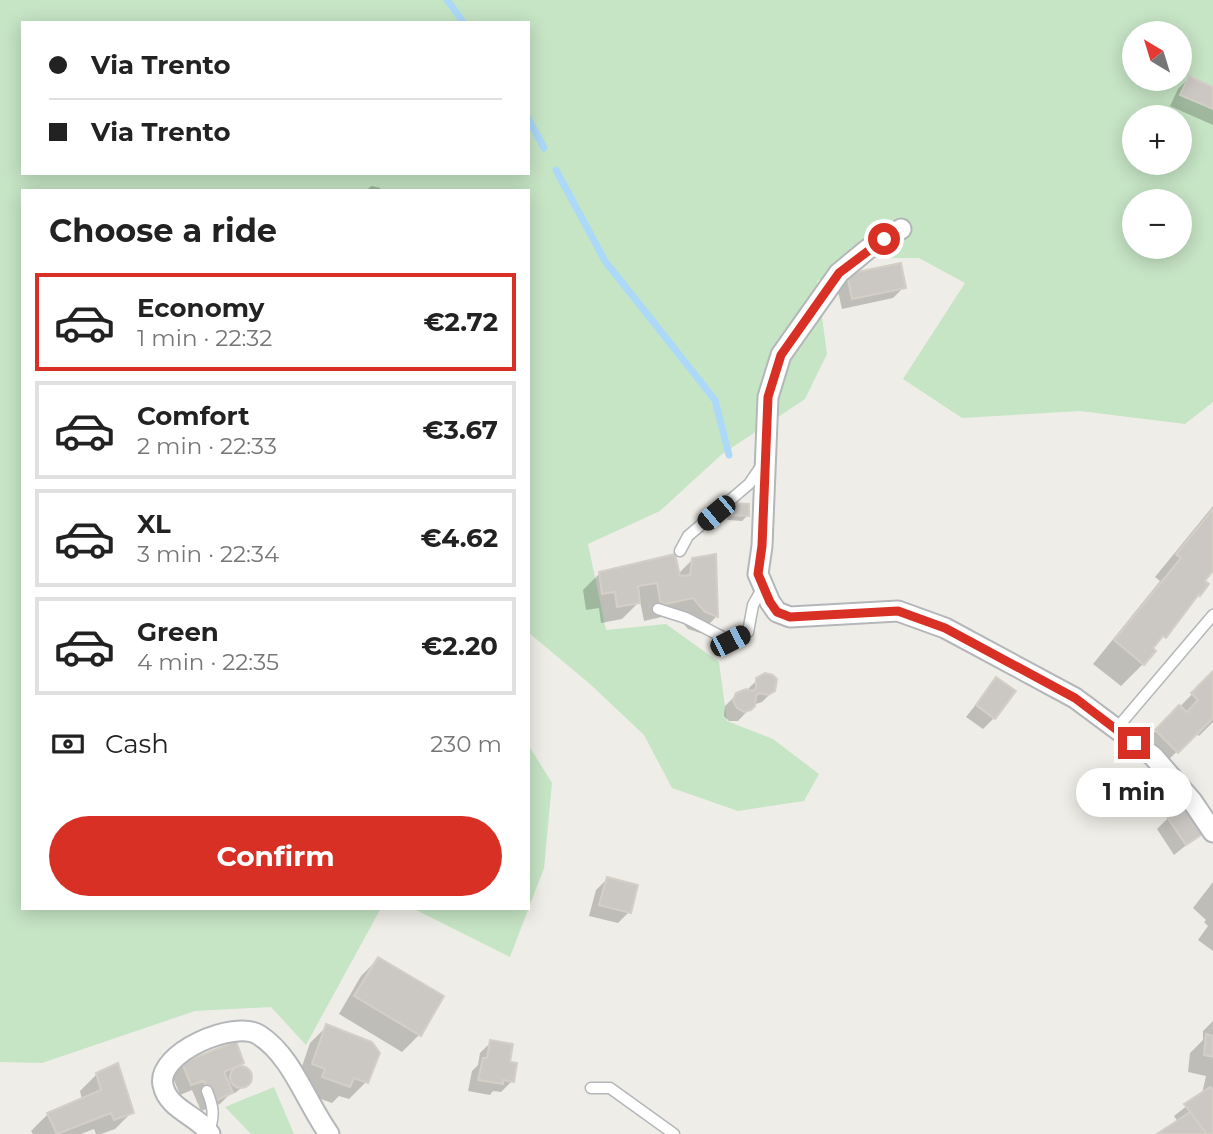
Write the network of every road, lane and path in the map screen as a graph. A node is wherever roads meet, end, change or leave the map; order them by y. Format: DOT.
graph roads {
  1 [pos="901,229"];
  2 [pos="765,462"];
  3 [pos="680,551"];
  4 [pos="762,589"];
  5 [pos="658,609"];
  6 [pos="1213,615"];
  7 [pos="1117,728"];
  8 [pos="1213,832"];
  9 [pos="590,1088"];
  10 [pos="207,1091"];
  11 [pos="209,1132"];
  12 [pos="329,1134"];
  13 [pos="674,1134"];
  1 -- 2 [label="street"];
  2 -- 3 [label="lane"];
  2 -- 4 [label="street"];
  4 -- 5 [label="lane"];
  4 -- 7 [label="street"];
  6 -- 7 [label="lane"];
  7 -- 8 [label="street"];
  9 -- 13 [label="lane"];
  10 -- 11 [label="lane"];
  11 -- 12 [label="street"];
}
